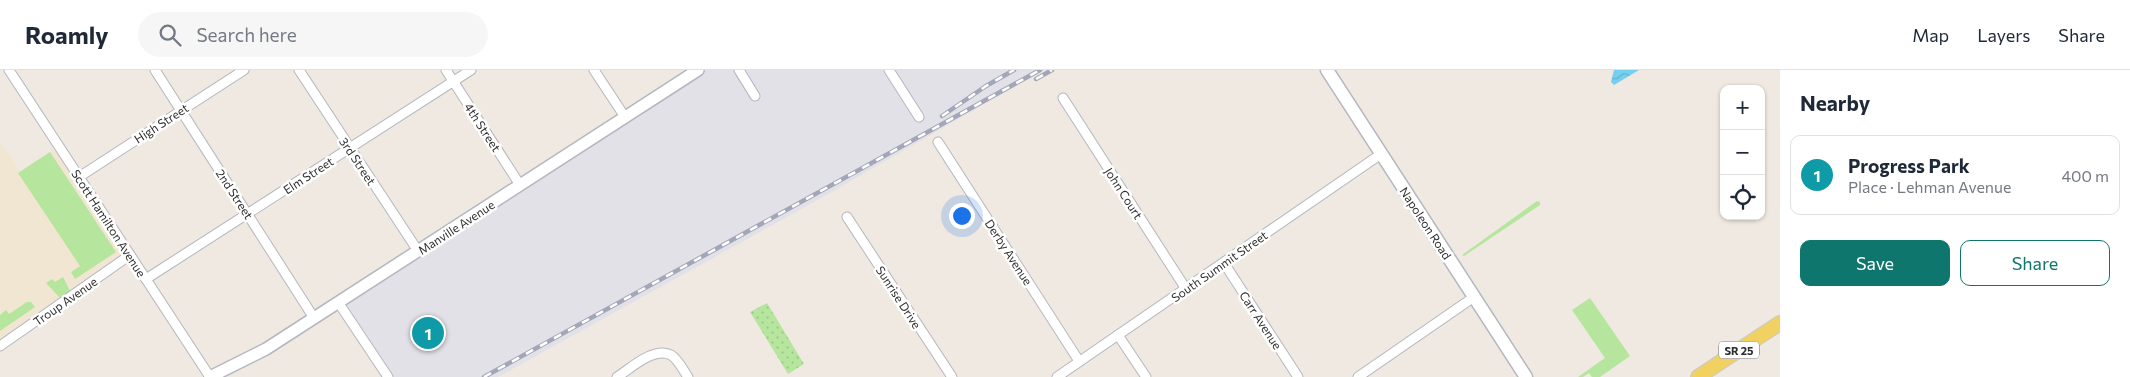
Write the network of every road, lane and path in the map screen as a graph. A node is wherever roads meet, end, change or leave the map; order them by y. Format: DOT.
graph roads {
  1 [pos="9,70"];
  2 [pos="155,70"];
  3 [pos="244,70"];
  4 [pos="299,70"];
  5 [pos="446,70"];
  6 [pos="471,70"];
  7 [pos="594,70"];
  8 [pos="698,70"];
  9 [pos="739,70"];
  10 [pos="889,70"];
  11 [pos="1326,70"];
  12 [pos="453,81"];
  13 [pos="755,96"];
  14 [pos="1063,98"];
  15 [pos="181,111"];
  16 [pos="625,117"];
  17 [pos="919,117"];
  18 [pos="938,142"];
  19 [pos="350,148"];
  20 [pos="1381,154"];
  21 [pos="79,177"];
  22 [pos="520,185"];
  23 [pos="248,214"];
  24 [pos="847,217"];
  25 [pos="418,251"];
  26 [pos="130,255"];
  27 [pos="1224,263"];
  28 [pos="146,280"];
  29 [pos="1186,289"];
  30 [pos="1474,297"];
  31 [pos="338,302"];
  32 [pos="314,318"];
  33 [pos="1780,323"];
  34 [pos="1118,335"];
  35 [pos="0,346"];
  36 [pos="1079,361"];
  37 [pos="210,377"];
  38 [pos="388,377"];
  39 [pos="618,377"];
  40 [pos="688,377"];
  41 [pos="952,377"];
  42 [pos="1057,377"];
  43 [pos="1146,377"];
  44 [pos="1298,377"];
  45 [pos="1358,377"];
  46 [pos="1526,377"];
  47 [pos="1698,377"];
  1 -- 21 [label="street, Scott Hamilton Avenue"];
  2 -- 15 [label="street, 2nd Street"];
  3 -- 15 [label="street, High Street"];
  4 -- 19 [label="street, 3rd Street"];
  5 -- 12 [label="street, 4th Street"];
  6 -- 12 [label="street, Elm Street"];
  7 -- 16 [label="street"];
  8 -- 16 [label="street, Manville Avenue"];
  9 -- 13 [label="street"];
  10 -- 17 [label="street"];
  11 -- 20 [label="main road, Napoleon Road"];
  12 -- 19 [label="street, Elm Street"];
  12 -- 22 [label="street, 4th Street"];
  14 -- 29 [label="street, John Court"];
  15 -- 21 [label="street, High Street"];
  15 -- 23 [label="street, 2nd Street"];
  16 -- 22 [label="street, Manville Avenue"];
  18 -- 36 [label="street, Derby Avenue"];
  19 -- 23 [label="street, Elm Street"];
  19 -- 25 [label="street, 3rd Street"];
  20 -- 27 [label="street, South Summit Street"];
  20 -- 30 [label="main road, Napoleon Road"];
  21 -- 26 [label="street, Scott Hamilton Avenue"];
  22 -- 25 [label="street, Manville Avenue"];
  23 -- 28 [label="street, Elm Street"];
  23 -- 32 [label="street, 2nd Street"];
  24 -- 41 [label="street, Sunrise Drive"];
  25 -- 31 [label="street, Manville Avenue"];
  26 -- 28 [label="street, Scott Hamilton Avenue"];
  26 -- 35 [label="street, Troup Avenue"];
  27 -- 29 [label="street, South Summit Street"];
  27 -- 44 [label="street, Carr Avenue"];
  28 -- 37 [label="street, Scott Hamilton Avenue"];
  29 -- 34 [label="street, South Summit Street"];
  30 -- 45 [label="street"];
  30 -- 46 [label="main road, Napoleon Road"];
  31 -- 32 [label="street, Manville Avenue"];
  31 -- 38 [label="street"];
  32 -- 37 [label="street, Manville Avenue"];
  33 -- 47 [label="main road, SR 25"];
  34 -- 36 [label="street, South Summit Street"];
  34 -- 43 [label="street"];
  36 -- 42 [label="street, South Summit Street"];
  39 -- 40 [label="street"];
}
